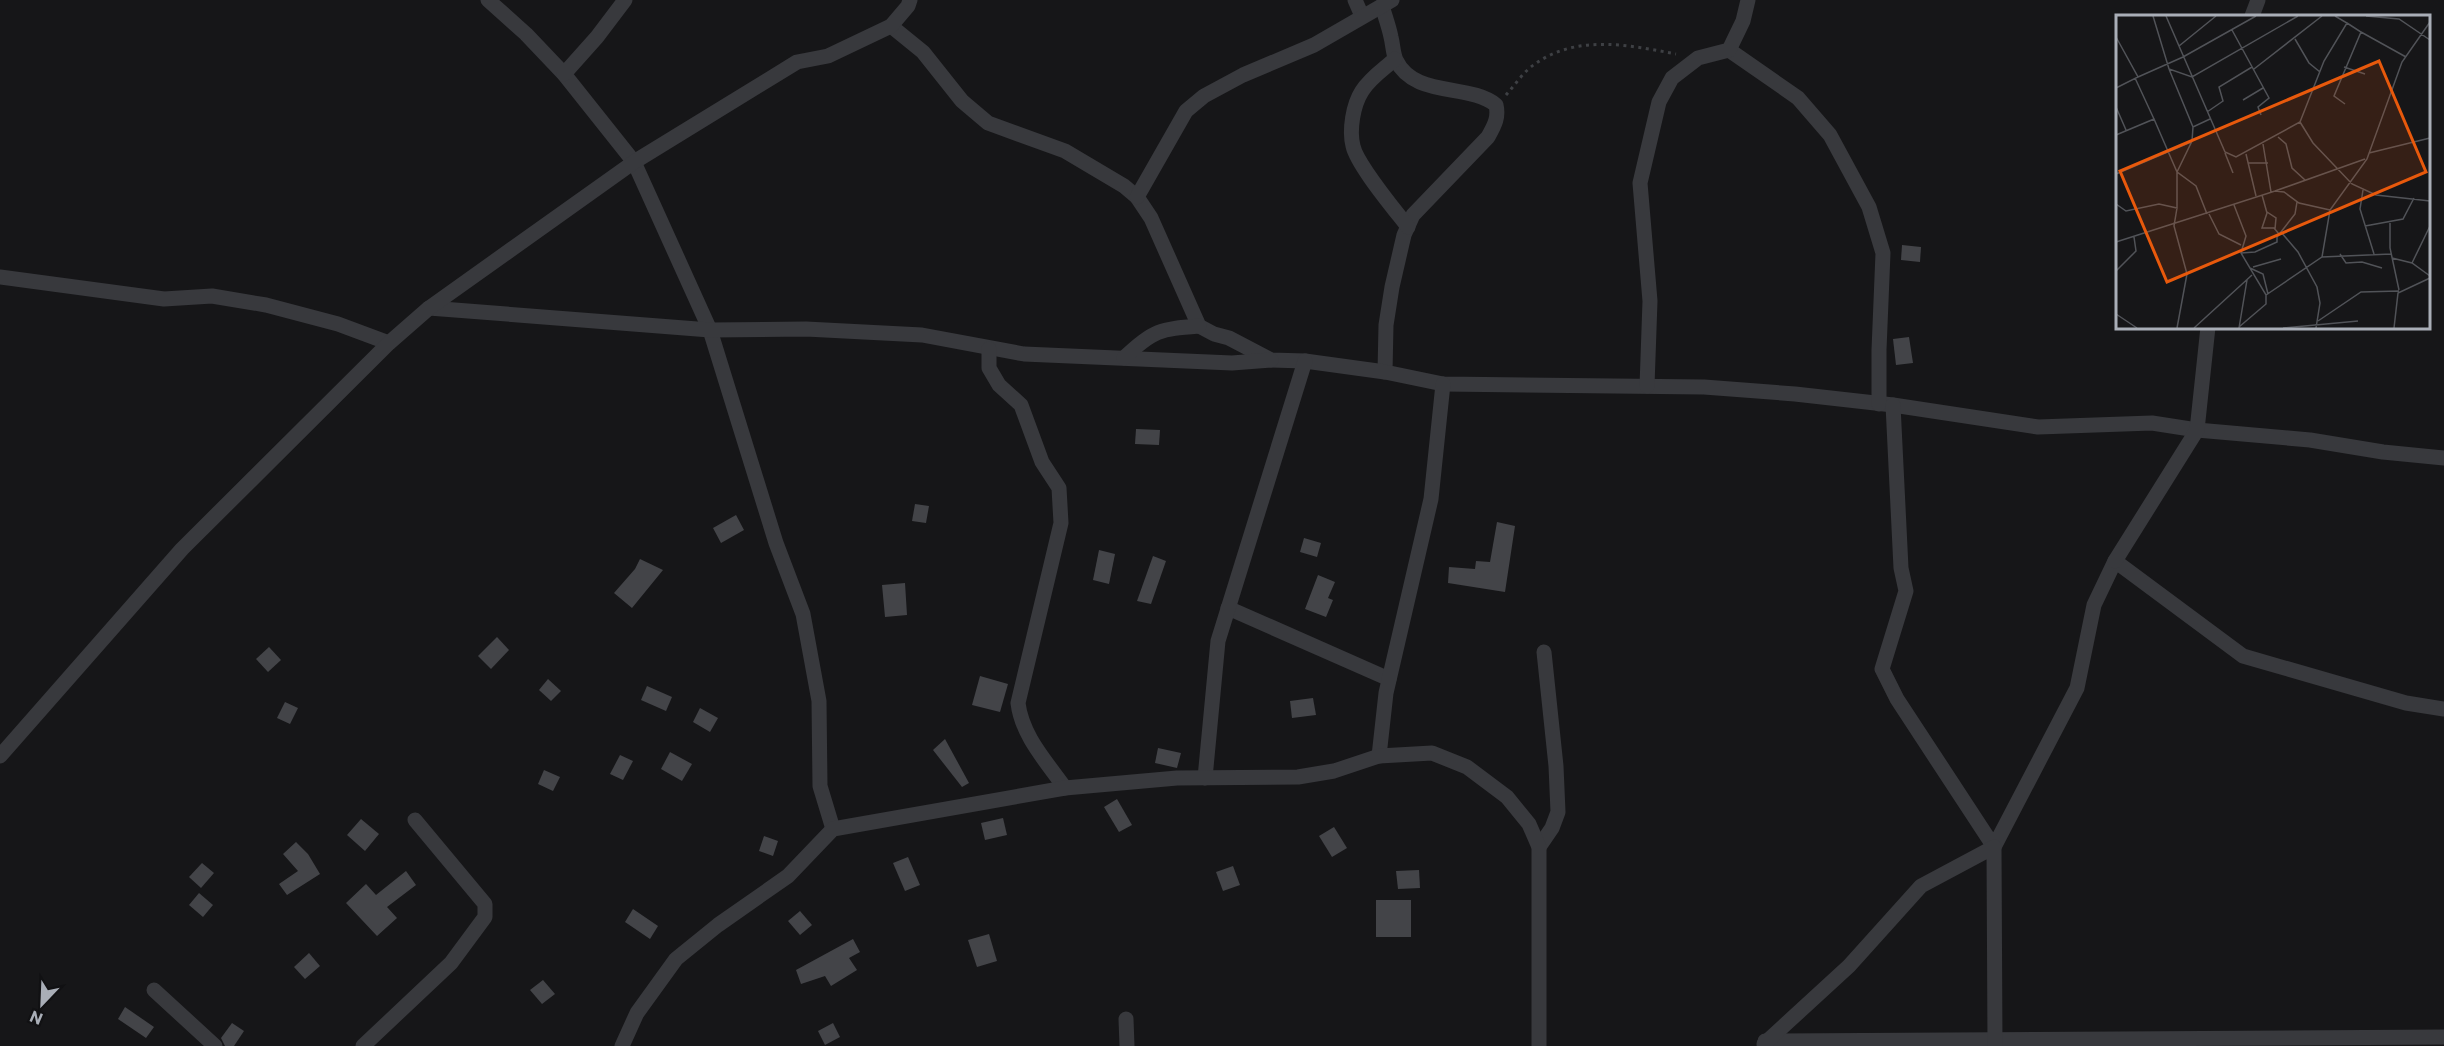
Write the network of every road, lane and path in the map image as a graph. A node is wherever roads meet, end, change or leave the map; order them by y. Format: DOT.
graph roads {
  1 [pos="488,0"];
  2 [pos="625,0"];
  3 [pos="910,0"];
  4 [pos="1355,0"];
  5 [pos="1748,0"];
  6 [pos="2258,0"];
  7 [pos="1387,3"];
  8 [pos="2252,15"];
  9 [pos="1362,16"];
  10 [pos="891,26"];
  11 [pos="1729,50"];
  12 [pos="1698,58"];
  13 [pos="1395,59"];
  14 [pos="564,74"];
  15 [pos="1496,105"];
  16 [pos="634,162"];
  17 [pos="1137,197"];
  18 [pos="1408,227"];
  19 [pos="0,277"];
  20 [pos="429,308"];
  21 [pos="1199,326"];
  22 [pos="2208,328"];
  23 [pos="710,330"];
  24 [pos="389,343"];
  25 [pos="989,349"];
  26 [pos="1124,358"];
  27 [pos="1271,360"];
  28 [pos="1305,361"];
  29 [pos="1385,372"];
  30 [pos="1443,384"];
  31 [pos="1647,386"];
  32 [pos="1886,405"];
  33 [pos="2197,430"];
  34 [pos="2444,458"];
  35 [pos="2115,561"];
  36 [pos="1228,608"];
  37 [pos="1544,652"];
  38 [pos="1389,679"];
  39 [pos="2444,709"];
  40 [pos="0,756"];
  41 [pos="1379,756"];
  42 [pos="1205,778"];
  43 [pos="1065,788"];
  44 [pos="415,820"];
  45 [pos="833,829"];
  46 [pos="1539,847"];
  47 [pos="1994,847"];
  48 [pos="154,990"];
  49 [pos="1126,1019"];
  50 [pos="2444,1037"];
  51 [pos="1995,1042"];
  52 [pos="1764,1043"];
  53 [pos="215,1046"];
  54 [pos="363,1046"];
  55 [pos="622,1046"];
  56 [pos="1127,1046"];
  57 [pos="1539,1046"];
  1 -- 14 [label="street"];
  2 -- 14 [label="street"];
  3 -- 10 [label="street"];
  4 -- 9 [label="street"];
  5 -- 11 [label="street"];
  6 -- 8 [label="street"];
  7 -- 9 [label="street"];
  7 -- 13 [label="street"];
  9 -- 17 [label="street"];
  10 -- 16 [label="street"];
  10 -- 17 [label="street"];
  11 -- 12 [label="street"];
  11 -- 32 [label="street"];
  12 -- 15 [label="path"];
  12 -- 31 [label="street"];
  13 -- 15 [label="street"];
  13 -- 18 [label="street"];
  14 -- 16 [label="street"];
  15 -- 18 [label="street"];
  16 -- 20 [label="street"];
  16 -- 23 [label="street"];
  17 -- 21 [label="street"];
  18 -- 29 [label="street"];
  19 -- 24 [label="street"];
  20 -- 23 [label="street"];
  20 -- 24 [label="street"];
  21 -- 26 [label="street"];
  21 -- 27 [label="street"];
  22 -- 33 [label="street"];
  23 -- 25 [label="street"];
  23 -- 45 [label="street"];
  24 -- 40 [label="street"];
  25 -- 26 [label="street"];
  25 -- 43 [label="street"];
  26 -- 27 [label="street"];
  27 -- 28 [label="street"];
  28 -- 29 [label="street"];
  28 -- 36 [label="street"];
  29 -- 30 [label="street"];
  30 -- 31 [label="street"];
  30 -- 38 [label="street"];
  31 -- 32 [label="street"];
  32 -- 33 [label="street"];
  32 -- 47 [label="street"];
  33 -- 34 [label="street"];
  33 -- 35 [label="street"];
  35 -- 39 [label="street"];
  35 -- 47 [label="street"];
  36 -- 38 [label="street"];
  36 -- 42 [label="street"];
  37 -- 46 [label="street"];
  38 -- 41 [label="street"];
  41 -- 42 [label="street"];
  41 -- 46 [label="street"];
  42 -- 43 [label="street"];
  43 -- 45 [label="street"];
  44 -- 54 [label="street"];
  45 -- 55 [label="street"];
  46 -- 57 [label="street"];
  47 -- 51 [label="street"];
  47 -- 52 [label="street"];
  48 -- 53 [label="street"];
  49 -- 56 [label="street"];
  50 -- 51 [label="street"];
  51 -- 52 [label="street"];
}
